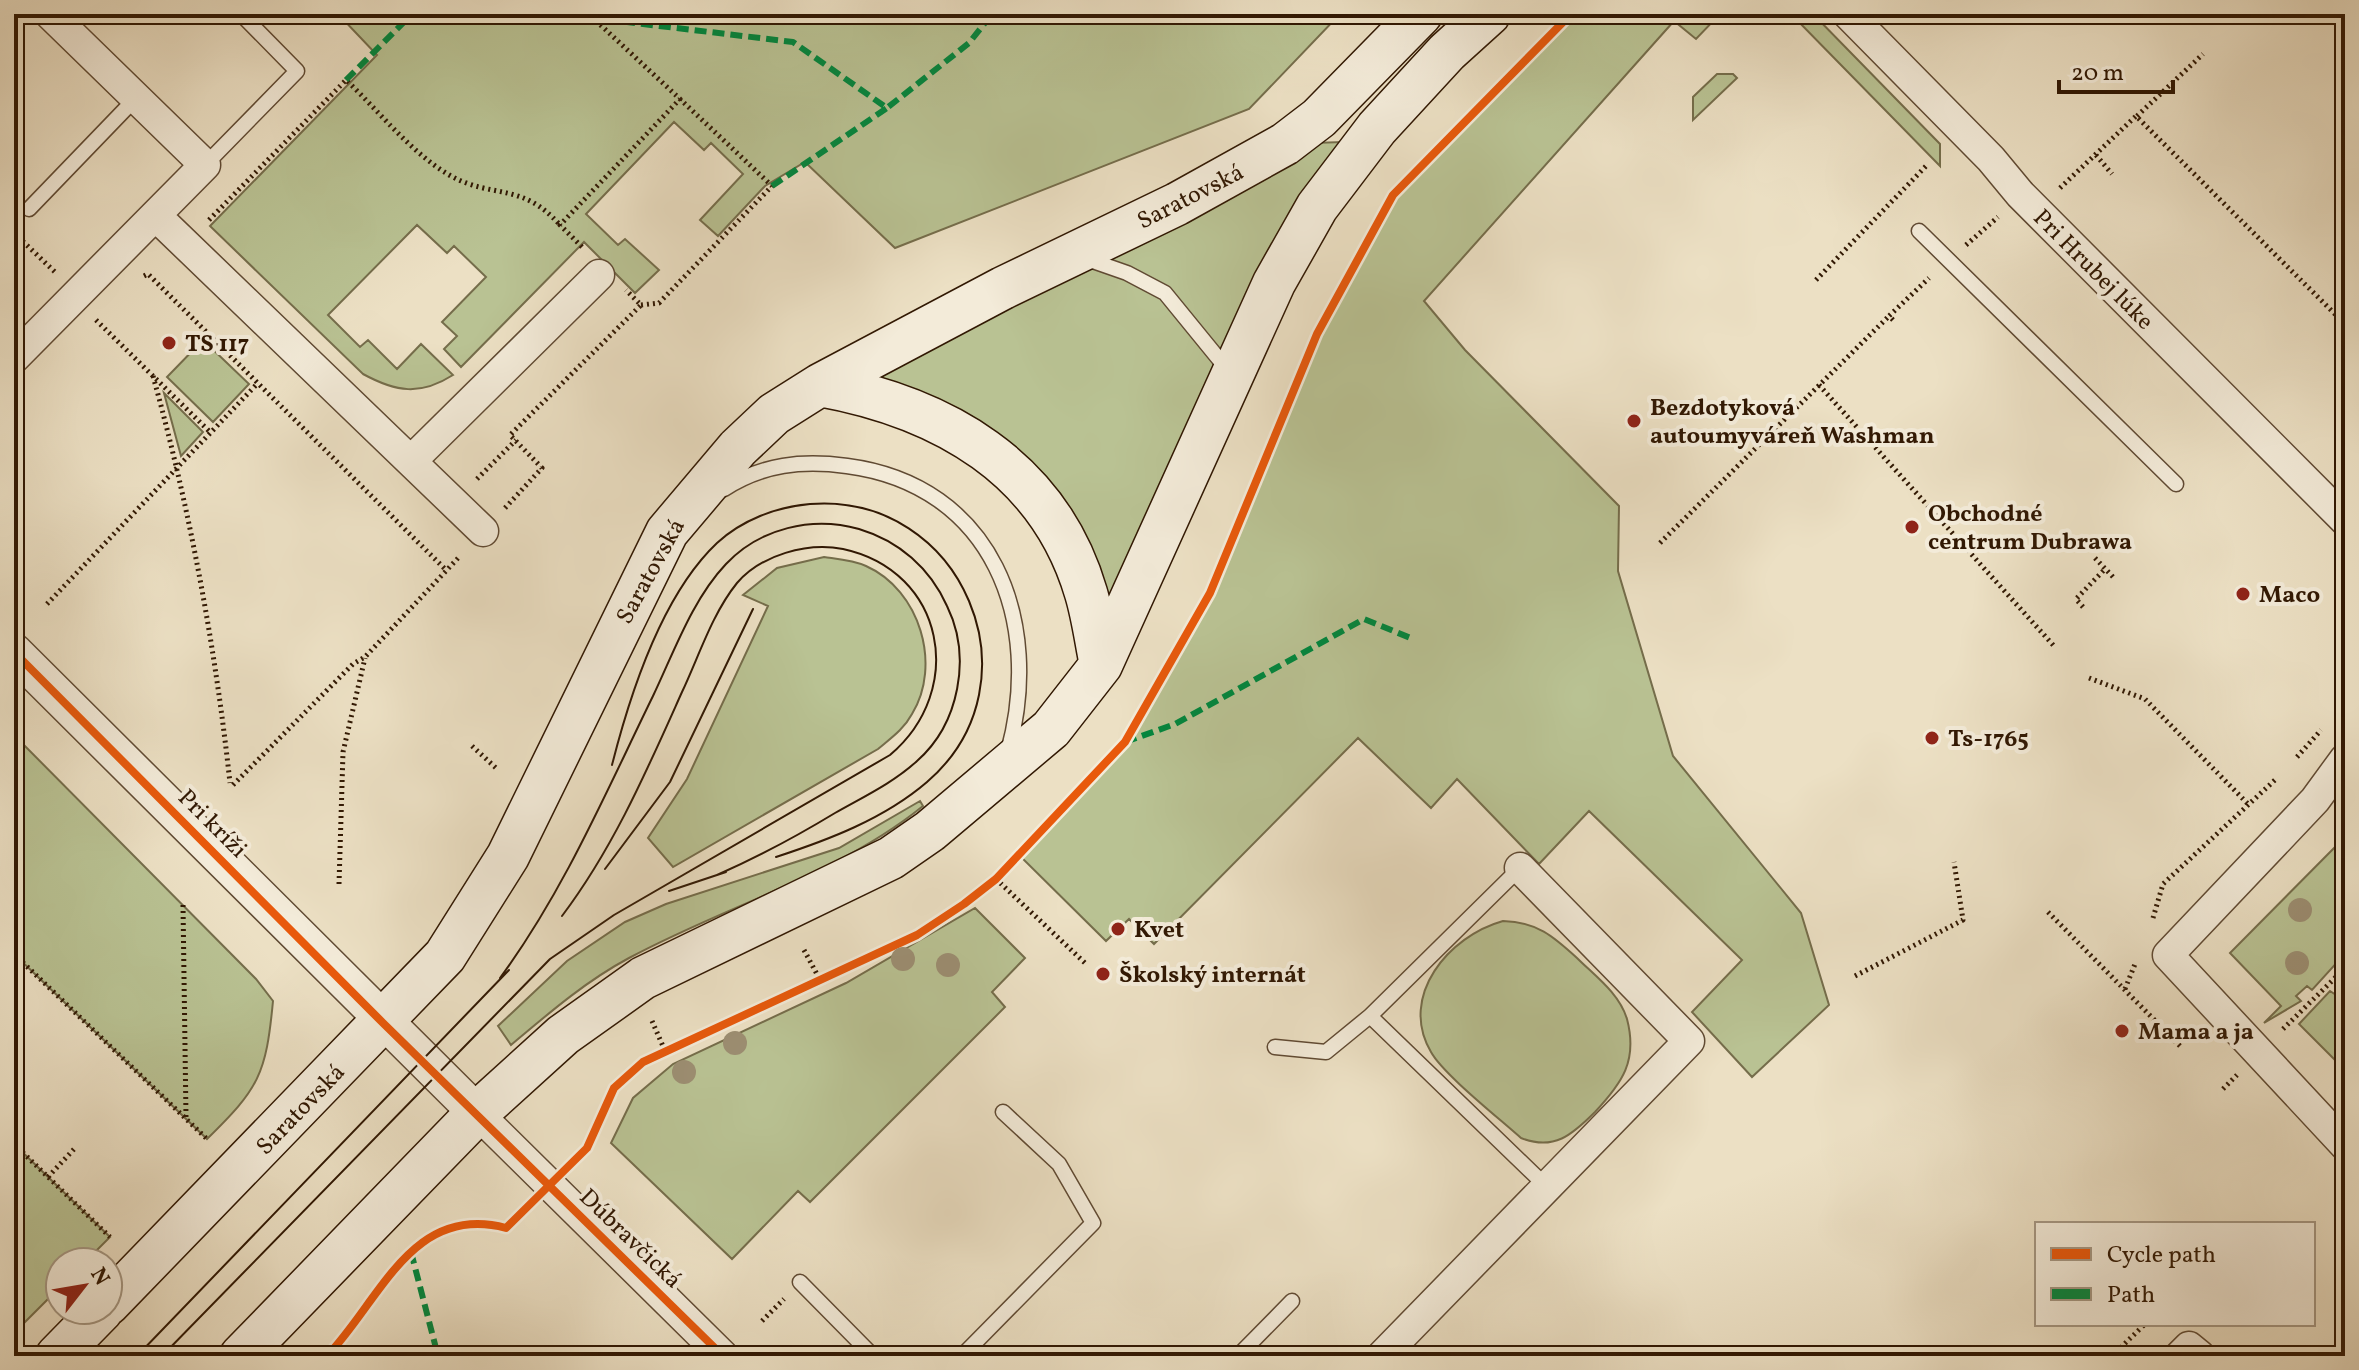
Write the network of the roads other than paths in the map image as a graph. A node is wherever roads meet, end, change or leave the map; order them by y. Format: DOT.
graph roads {
  1 [pos="50,14"];
  2 [pos="241,14"];
  3 [pos="1421,14"];
  4 [pos="1489,14"];
  5 [pos="1848,14"];
  6 [pos="136,98"];
  7 [pos="205,165"];
  8 [pos="29,209"];
  9 [pos="156,216"];
  10 [pos="1919,231"];
  11 [pos="1074,255"];
  12 [pos="599,275"];
  13 [pos="14,358"];
  14 [pos="1232,376"];
  15 [pos="820,385"];
  16 [pos="412,460"];
  17 [pos="2176,484"];
  18 [pos="2345,520"];
  19 [pos="483,531"];
  20 [pos="667,532"];
  21 [pos="14,652"];
  22 [pos="1101,665"];
  23 [pos="2345,759"];
  24 [pos="1003,771"];
  25 [pos="1520,868"];
  26 [pos="1370,1016"];
  27 [pos="383,1023"];
  28 [pos="1275,1047"];
  29 [pos="1003,1112"];
  30 [pos="477,1113"];
  31 [pos="2345,1145"];
  32 [pos="1547,1187"];
  33 [pos="800,1282"];
  34 [pos="124,1288"];
  35 [pos="1292,1301"];
  36 [pos="86,1326"];
  37 [pos="57,1356"];
  38 [pos="241,1356"];
  39 [pos="723,1356"];
  40 [pos="873,1356"];
  41 [pos="962,1356"];
  42 [pos="1238,1356"];
  43 [pos="1382,1356"];
  44 [pos="2180,1356"];
  45 [pos="2200,1356"];
  1 -- 6 [label="street"];
  2 -- 7 [label="lane"];
  3 -- 11 [label="main road, Saratovská"];
  4 -- 14 [label="main road"];
  5 -- 18 [label="street, Pri Hrubej lúke"];
  6 -- 7 [label="street"];
  6 -- 8 [label="lane"];
  7 -- 9 [label="street"];
  9 -- 13 [label="street"];
  9 -- 16 [label="street"];
  10 -- 17 [label="lane"];
  11 -- 14 [label="lane"];
  11 -- 15 [label="main road, Saratovská"];
  12 -- 16 [label="street"];
  14 -- 22 [label="main road"];
  15 -- 20 [label="main road, Saratovská"];
  15 -- 22 [label="main road"];
  16 -- 19 [label="street"];
  20 -- 24 [label="lane"];
  20 -- 27 [label="main road, Saratovská"];
  21 -- 27 [label="street, Pri kríži"];
  22 -- 24 [label="main road"];
  23 -- 31 [label="street"];
  24 -- 30 [label="main road"];
  25 -- 26 [label="lane"];
  25 -- 32 [label="street"];
  26 -- 28 [label="lane"];
  26 -- 32 [label="lane"];
  27 -- 30 [label="street, Pri kríži"];
  27 -- 34 [label="main road, Saratovská"];
  29 -- 41 [label="lane"];
  30 -- 38 [label="main road"];
  30 -- 39 [label="street, Dúbravčická"];
  32 -- 43 [label="street"];
  33 -- 40 [label="lane"];
  35 -- 42 [label="lane"];
  36 -- 37 [label="main road"];
  44 -- 45 [label="street"];
}
